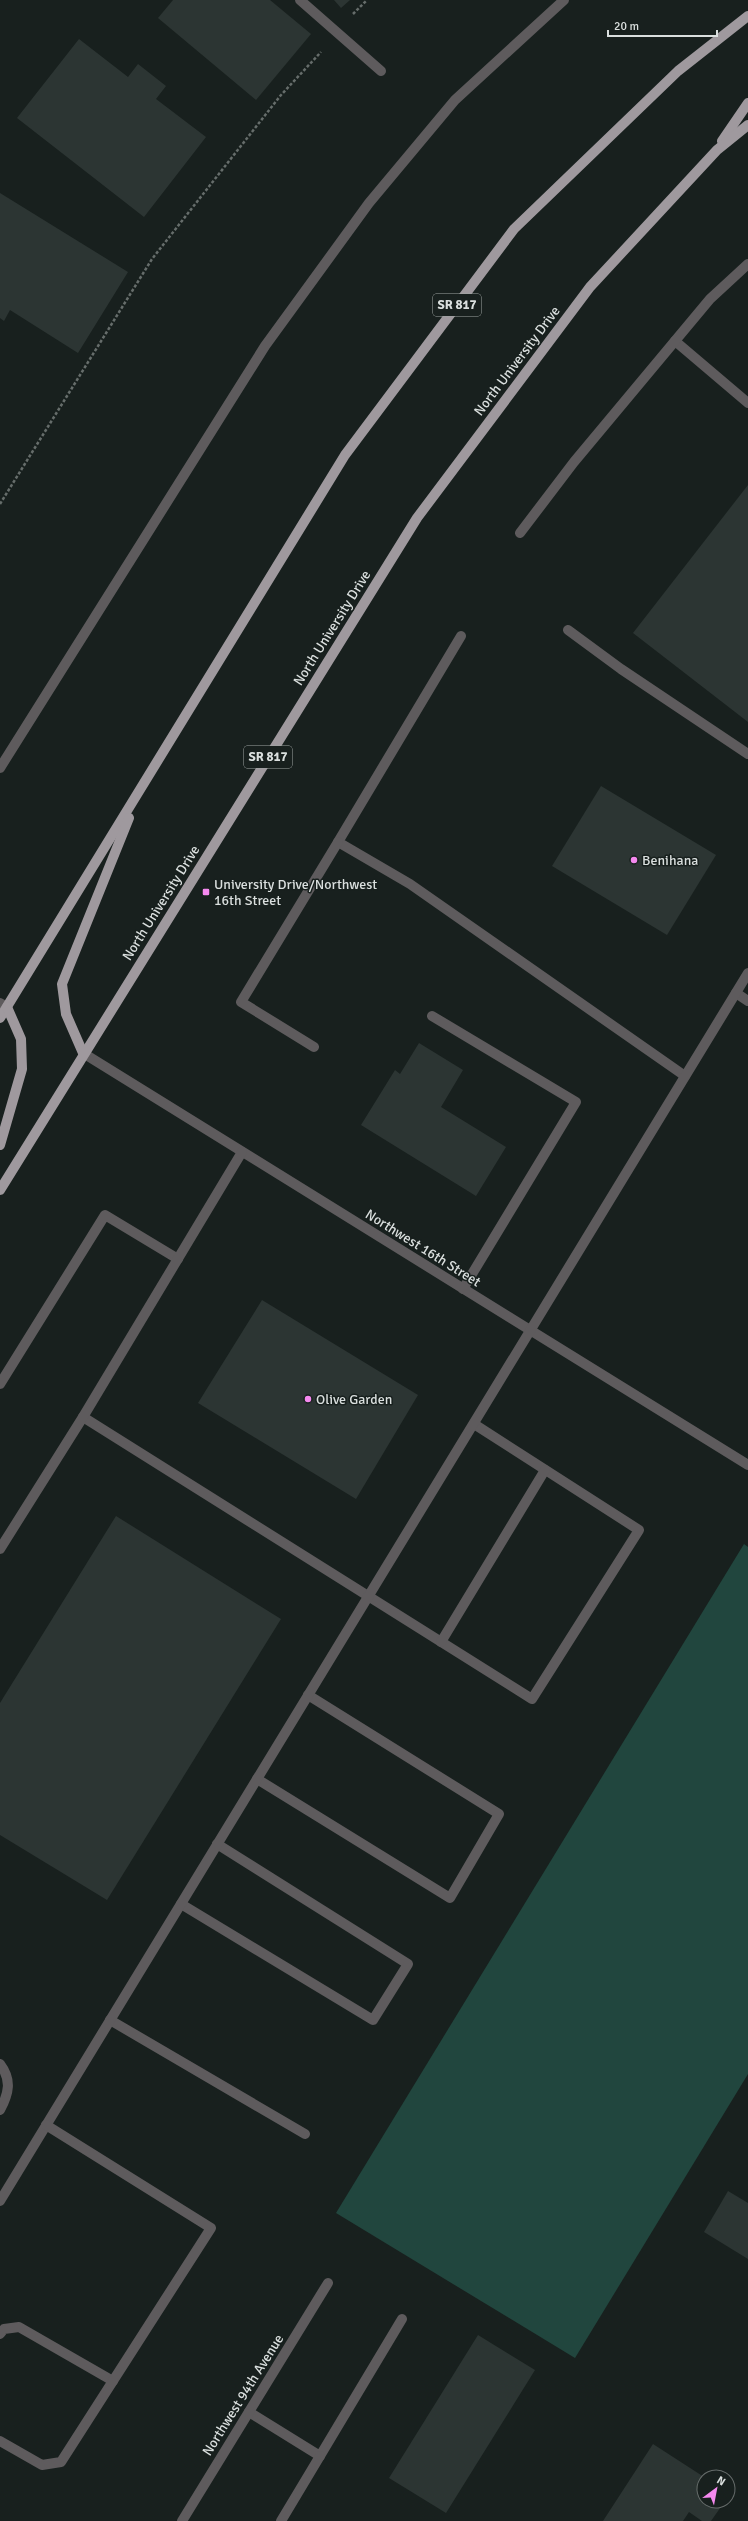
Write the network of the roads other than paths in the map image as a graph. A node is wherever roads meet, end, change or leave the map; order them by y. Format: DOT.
graph roads {
  1 [pos="300,0"];
  2 [pos="564,0"];
  3 [pos="748,16"];
  4 [pos="381,71"];
  5 [pos="748,103"];
  6 [pos="748,125"];
  7 [pos="717,150"];
  8 [pos="748,264"];
  9 [pos="674,341"];
  10 [pos="746,401"];
  11 [pos="520,533"];
  12 [pos="568,630"];
  13 [pos="461,636"];
  14 [pos="748,754"];
  15 [pos="0,768"];
  16 [pos="139,792"];
  17 [pos="338,842"];
  18 [pos="748,973"];
  19 [pos="736,993"];
  20 [pos="748,1001"];
  21 [pos="4,1005"];
  22 [pos="432,1016"];
  23 [pos="0,1018"];
  24 [pos="314,1047"];
  25 [pos="83,1053"];
  26 [pos="685,1076"];
  27 [pos="0,1145"];
  28 [pos="242,1152"];
  29 [pos="0,1190"];
  30 [pos="178,1259"];
  31 [pos="463,1289"];
  32 [pos="530,1330"];
  33 [pos="0,1384"];
  34 [pos="83,1417"];
  35 [pos="474,1424"];
  36 [pos="748,1465"];
  37 [pos="546,1470"];
  38 [pos="0,1549"];
  39 [pos="368,1596"];
  40 [pos="441,1642"];
  41 [pos="308,1695"];
  42 [pos="257,1779"];
  43 [pos="217,1844"];
  44 [pos="181,1904"];
  45 [pos="110,2020"];
  46 [pos="0,2064"];
  47 [pos="0,2110"];
  48 [pos="46,2125"];
  49 [pos="305,2134"];
  50 [pos="0,2201"];
  51 [pos="328,2283"];
  52 [pos="402,2319"];
  53 [pos="0,2334"];
  54 [pos="113,2381"];
  55 [pos="249,2412"];
  56 [pos="0,2440"];
  57 [pos="320,2456"];
  58 [pos="182,2521"];
  59 [pos="281,2521"];
  1 -- 4 [label="street"];
  2 -- 15 [label="street"];
  3 -- 16 [label="main road, SR 817"];
  5 -- 7 [label="main road"];
  6 -- 7 [label="main road, North University Drive / SR 817"];
  7 -- 25 [label="main road, North University Drive / SR 817"];
  8 -- 9 [label="street"];
  9 -- 10 [label="street"];
  9 -- 11 [label="street"];
  12 -- 14 [label="street"];
  13 -- 17 [label="street"];
  16 -- 21 [label="main road, SR 817"];
  16 -- 25 [label="main road"];
  17 -- 24 [label="street"];
  17 -- 26 [label="street"];
  18 -- 19 [label="street"];
  19 -- 20 [label="street"];
  19 -- 26 [label="street"];
  21 -- 23 [label="main road, SR 817"];
  21 -- 27 [label="main road"];
  22 -- 31 [label="street"];
  25 -- 28 [label="street, Northwest 16th Street"];
  25 -- 29 [label="main road, North University Drive / SR 817"];
  26 -- 32 [label="street"];
  28 -- 30 [label="street"];
  28 -- 31 [label="street, Northwest 16th Street"];
  30 -- 33 [label="street"];
  30 -- 34 [label="street"];
  31 -- 32 [label="street, Northwest 16th Street"];
  32 -- 35 [label="street"];
  32 -- 36 [label="street, Northwest 16th Street"];
  34 -- 38 [label="street"];
  34 -- 39 [label="street"];
  35 -- 37 [label="street"];
  35 -- 39 [label="street"];
  37 -- 40 [label="street"];
  37 -- 40 [label="street"];
  39 -- 40 [label="street"];
  39 -- 41 [label="street"];
  41 -- 42 [label="street"];
  41 -- 42 [label="street"];
  42 -- 43 [label="street"];
  43 -- 44 [label="street"];
  43 -- 44 [label="street"];
  44 -- 45 [label="street"];
  45 -- 48 [label="street"];
  45 -- 49 [label="street"];
  46 -- 47 [label="street"];
  48 -- 50 [label="street"];
  48 -- 54 [label="street"];
  51 -- 55 [label="street, Northwest 94th Avenue"];
  52 -- 57 [label="street"];
  53 -- 54 [label="street"];
  54 -- 56 [label="street"];
  55 -- 57 [label="street"];
  55 -- 58 [label="street, Northwest 94th Avenue"];
  57 -- 59 [label="street"];
}
